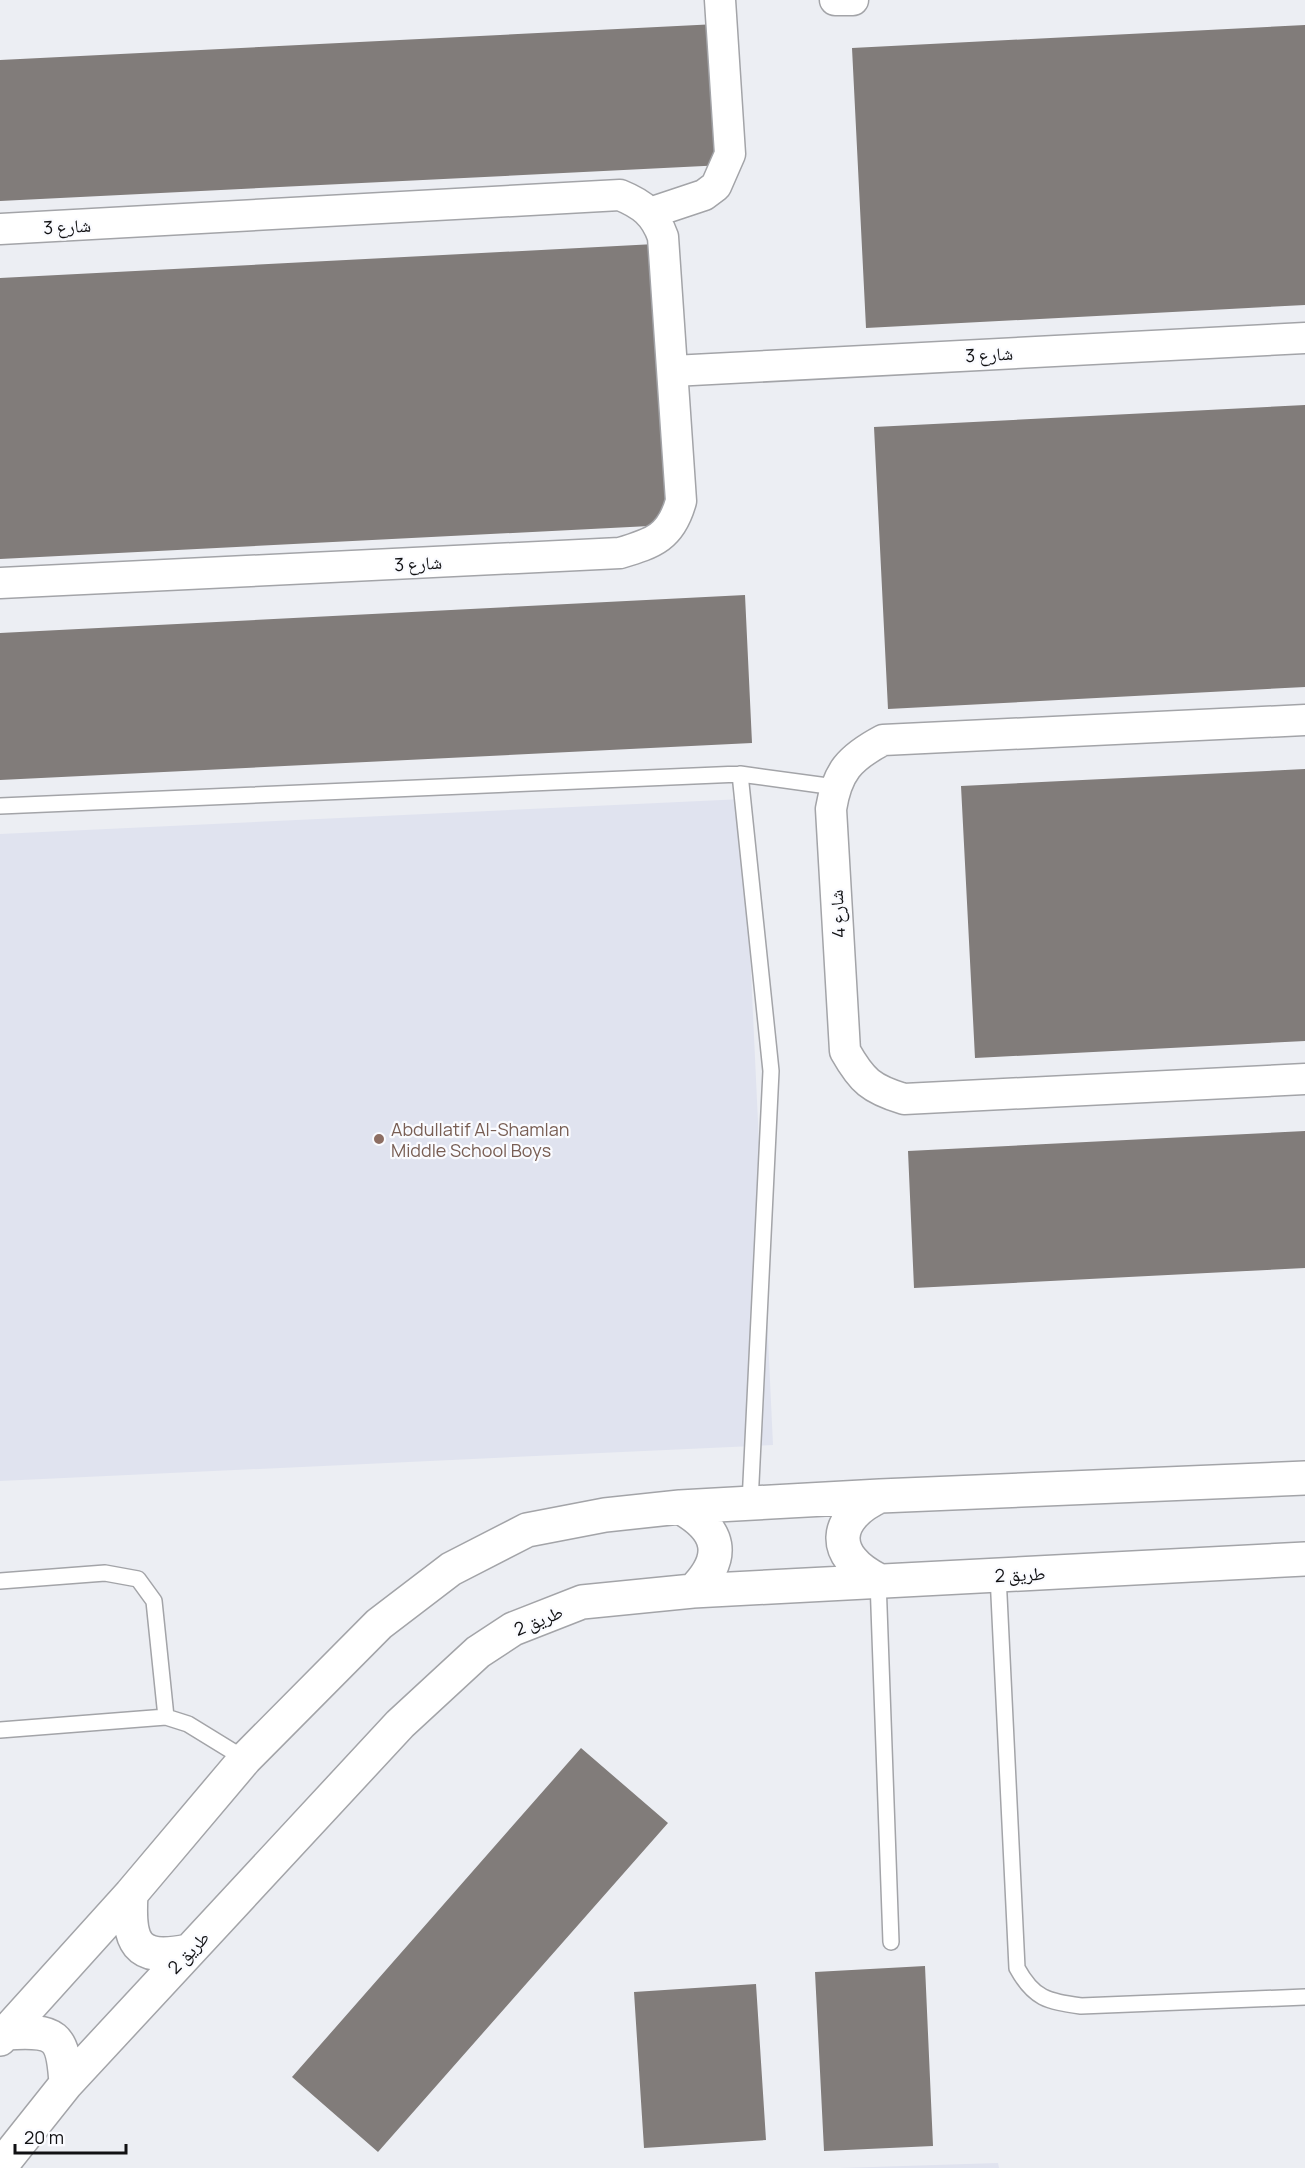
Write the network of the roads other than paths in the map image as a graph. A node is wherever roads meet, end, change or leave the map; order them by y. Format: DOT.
graph roads {
  1 [pos="720,0"];
  2 [pos="835,0"];
  3 [pos="853,0"];
  4 [pos="650,213"];
  5 [pos="0,229"];
  6 [pos="1305,338"];
  7 [pos="673,371"];
  8 [pos="0,583"];
  9 [pos="1305,720"];
  10 [pos="740,774"];
  11 [pos="835,787"];
  12 [pos="0,806"];
  13 [pos="1305,1079"];
  14 [pos="1305,1478"];
  15 [pos="880,1496"];
  16 [pos="750,1503"];
  17 [pos="680,1507"];
  18 [pos="1305,1559"];
  19 [pos="998,1575"];
  20 [pos="878,1580"];
  21 [pos="0,1581"];
  22 [pos="693,1591"];
  23 [pos="166,1717"];
  24 [pos="0,1730"];
  25 [pos="245,1759"];
  26 [pos="131,1894"];
  27 [pos="891,1942"];
  28 [pos="188,1951"];
  29 [pos="1305,1997"];
  30 [pos="3,2036"];
  31 [pos="66,2084"];
  32 [pos="0,2167"];
  1 -- 4 [label="street"];
  2 -- 3 [label="street"];
  4 -- 5 [label="street, شارع 3"];
  4 -- 7 [label="street, شارع 3"];
  6 -- 7 [label="street, شارع 3"];
  7 -- 8 [label="street, شارع 3"];
  9 -- 11 [label="street, شارع 4"];
  10 -- 11 [label="lane"];
  10 -- 12 [label="lane"];
  10 -- 16 [label="lane"];
  11 -- 13 [label="street, شارع 4"];
  14 -- 15 [label="street"];
  15 -- 16 [label="street"];
  15 -- 20 [label="street"];
  16 -- 17 [label="street"];
  17 -- 22 [label="street"];
  17 -- 25 [label="street"];
  18 -- 19 [label="street, طريق 2"];
  19 -- 20 [label="street, طريق 2"];
  19 -- 29 [label="lane"];
  20 -- 22 [label="street, طريق 2"];
  20 -- 27 [label="lane"];
  21 -- 23 [label="lane"];
  22 -- 28 [label="street, طريق 2"];
  23 -- 24 [label="lane"];
  23 -- 25 [label="lane"];
  25 -- 26 [label="street"];
  26 -- 28 [label="street"];
  26 -- 30 [label="street"];
  28 -- 31 [label="street, طريق 2"];
  30 -- 31 [label="street"];
  31 -- 32 [label="street, طريق 2"];
}
